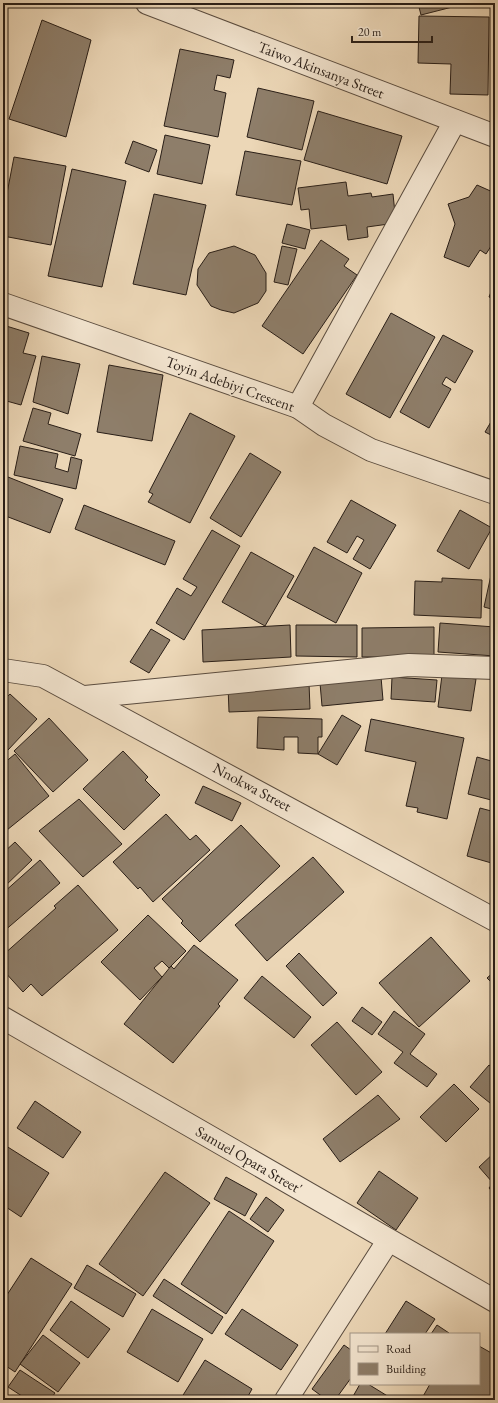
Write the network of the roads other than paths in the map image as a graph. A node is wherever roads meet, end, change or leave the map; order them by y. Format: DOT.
graph roads {
  1 [pos="147,3"];
  2 [pos="455,122"];
  3 [pos="495,136"];
  4 [pos="3,304"];
  5 [pos="298,407"];
  6 [pos="495,493"];
  7 [pos="495,668"];
  8 [pos="3,670"];
  9 [pos="85,697"];
  10 [pos="495,920"];
  11 [pos="3,1018"];
  12 [pos="388,1241"];
  13 [pos="495,1301"];
  14 [pos="286,1400"];
  1 -- 2 [label="street, Taiwo Akinsanya Street"];
  2 -- 3 [label="street, Taiwo Akinsanya Street"];
  2 -- 5 [label="street"];
  4 -- 5 [label="street, Toyin Adebiyi Crescent"];
  5 -- 6 [label="street, Toyin Adebiyi Crescent"];
  7 -- 9 [label="street"];
  8 -- 9 [label="street, Nnokwa Street"];
  9 -- 10 [label="street, Nnokwa Street"];
  11 -- 12 [label="street, Samuel Opara Street'"];
  12 -- 13 [label="street, Samuel Opara Street'"];
  12 -- 14 [label="street"];
}
